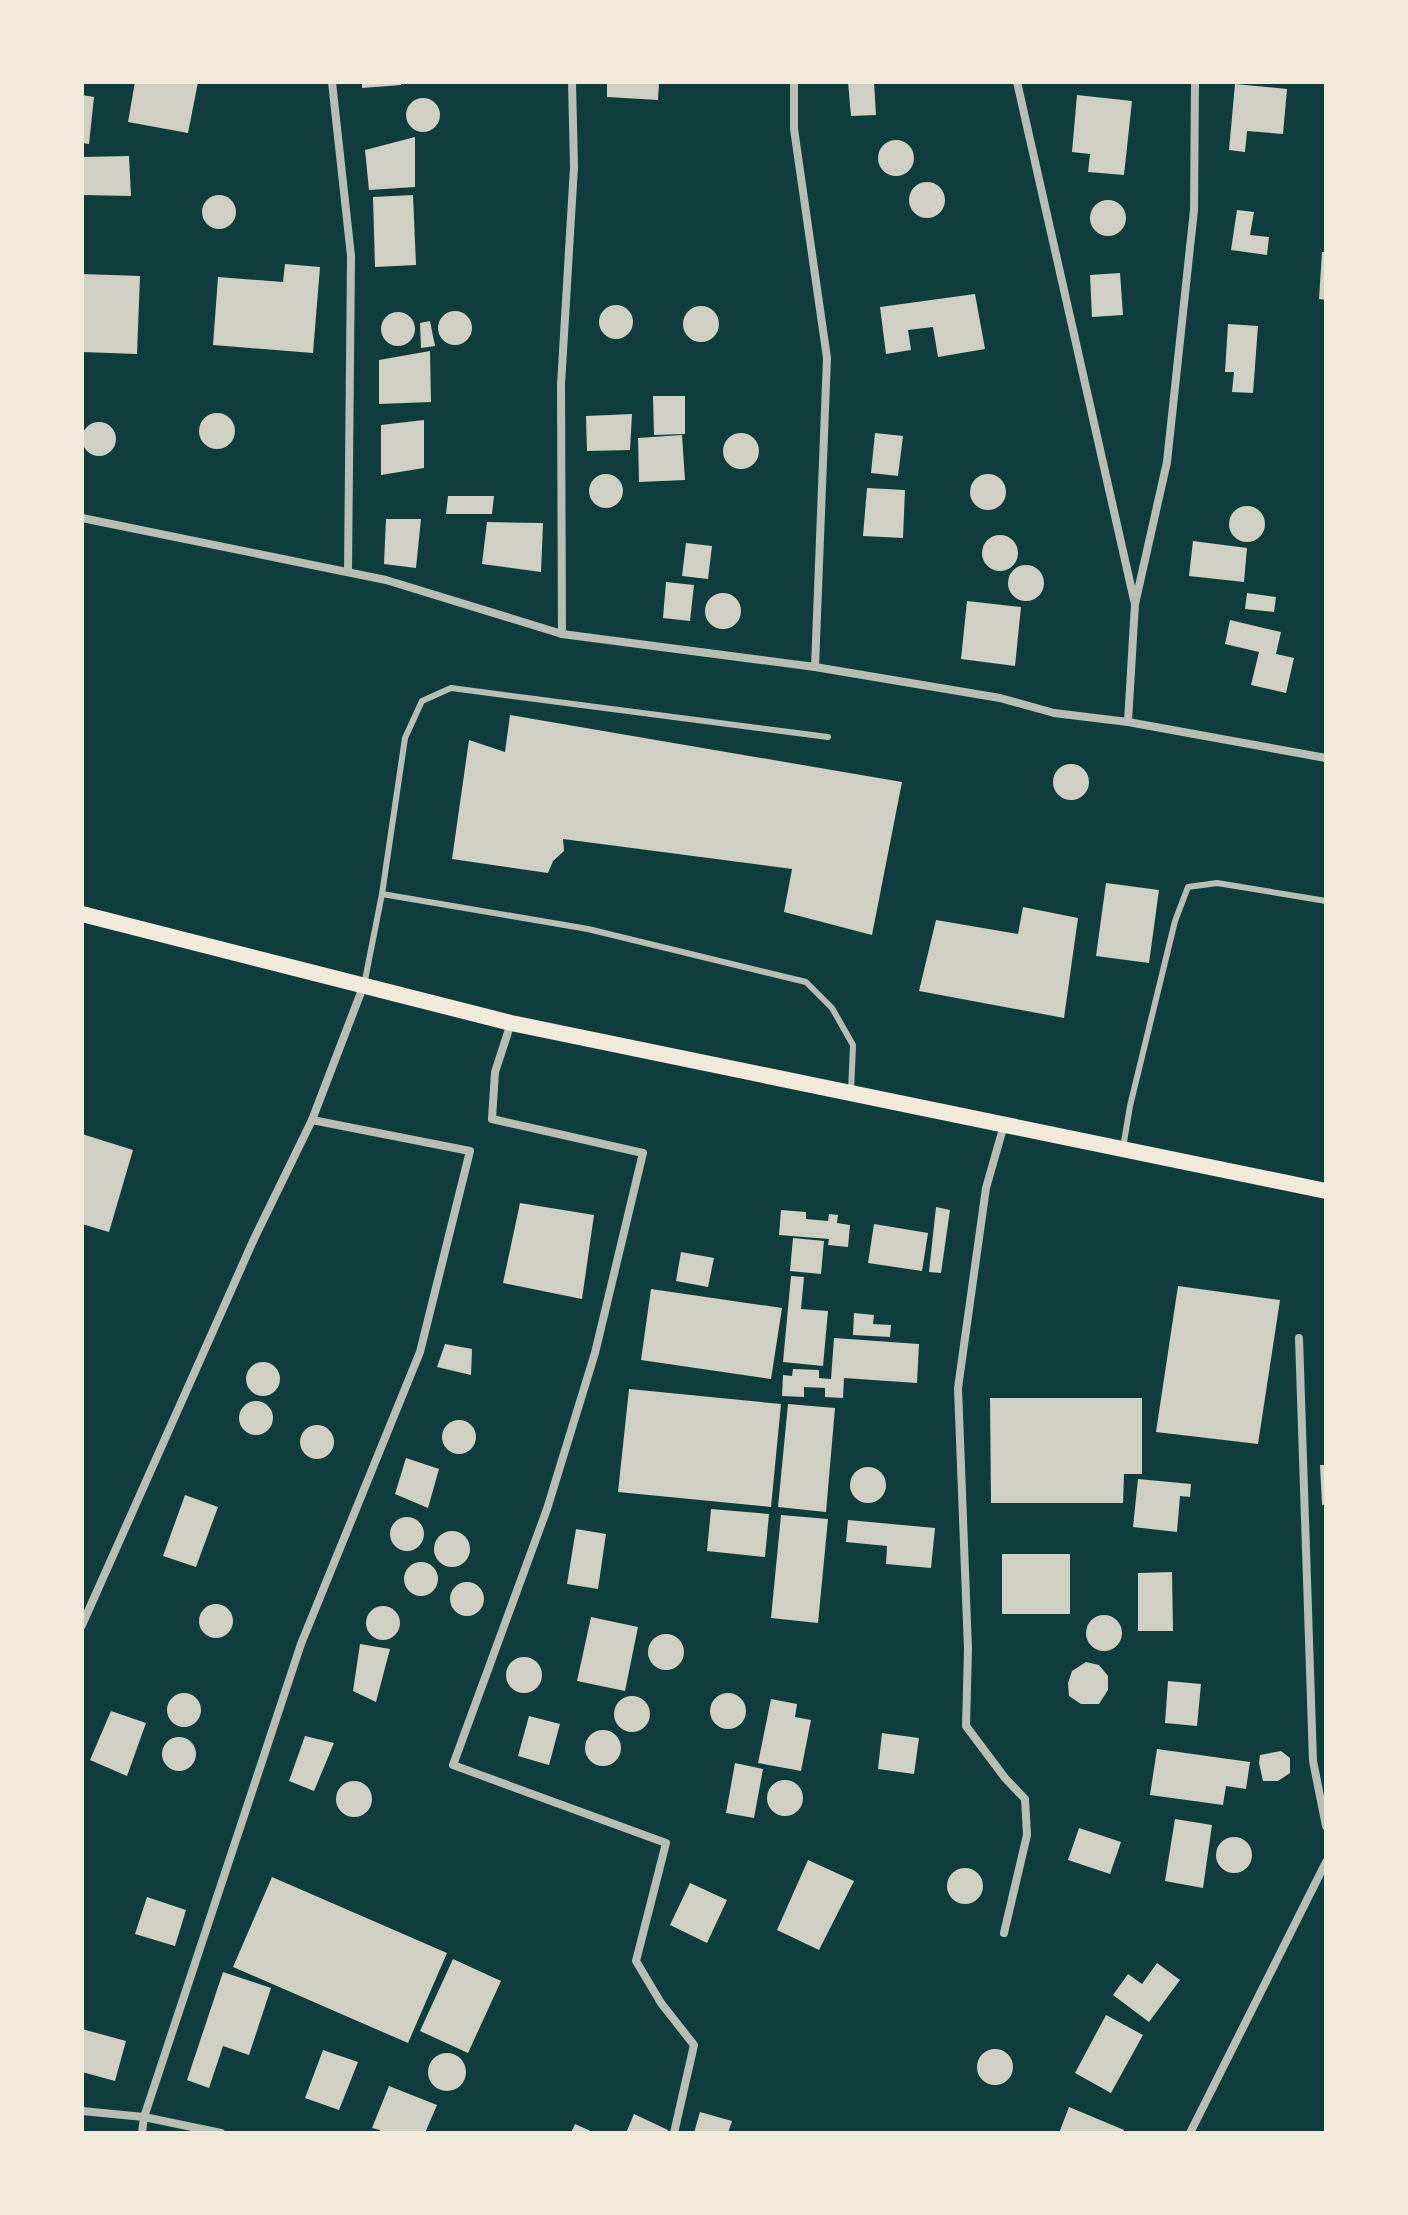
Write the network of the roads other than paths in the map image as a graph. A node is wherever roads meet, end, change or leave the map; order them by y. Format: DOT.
graph roads {
  1 [pos="332,82"];
  2 [pos="572,82"];
  3 [pos="794,82"];
  4 [pos="1017,82"];
  5 [pos="1195,82"];
  6 [pos="82,518"];
  7 [pos="348,572"];
  8 [pos="1135,604"];
  9 [pos="562,634"];
  10 [pos="815,667"];
  11 [pos="1128,722"];
  12 [pos="828,737"];
  13 [pos="1326,758"];
  14 [pos="382,894"];
  15 [pos="1326,901"];
  16 [pos="82,914"];
  17 [pos="363,987"];
  18 [pos="511,1023"];
  19 [pos="851,1092"];
  20 [pos="312,1120"];
  21 [pos="1004,1124"];
  22 [pos="1123,1148"];
  23 [pos="1326,1191"];
  24 [pos="1299,1338"];
  25 [pos="82,1625"];
  26 [pos="1326,1826"];
  27 [pos="1326,1862"];
  28 [pos="1004,1933"];
  29 [pos="82,2111"];
  30 [pos="144,2117"];
  31 [pos="142,2133"];
  32 [pos="221,2133"];
  33 [pos="674,2133"];
  34 [pos="1190,2133"];
  1 -- 7 [label="street"];
  2 -- 9 [label="street"];
  3 -- 10 [label="street"];
  4 -- 8 [label="street"];
  5 -- 8 [label="street"];
  6 -- 7 [label="street"];
  7 -- 9 [label="street"];
  8 -- 11 [label="street"];
  9 -- 10 [label="street"];
  10 -- 11 [label="street"];
  11 -- 13 [label="street"];
  12 -- 14 [label="lane"];
  14 -- 17 [label="lane"];
  14 -- 19 [label="lane"];
  15 -- 22 [label="lane"];
  16 -- 17 [label="main road"];
  17 -- 18 [label="main road"];
  17 -- 20 [label="street"];
  18 -- 19 [label="main road"];
  18 -- 33 [label="street"];
  19 -- 21 [label="main road"];
  20 -- 25 [label="street"];
  20 -- 30 [label="street"];
  21 -- 22 [label="main road"];
  21 -- 28 [label="street"];
  22 -- 23 [label="main road"];
  24 -- 26 [label="street"];
  27 -- 34 [label="street"];
  29 -- 30 [label="street"];
  30 -- 31 [label="street"];
  30 -- 32 [label="street"];
}
